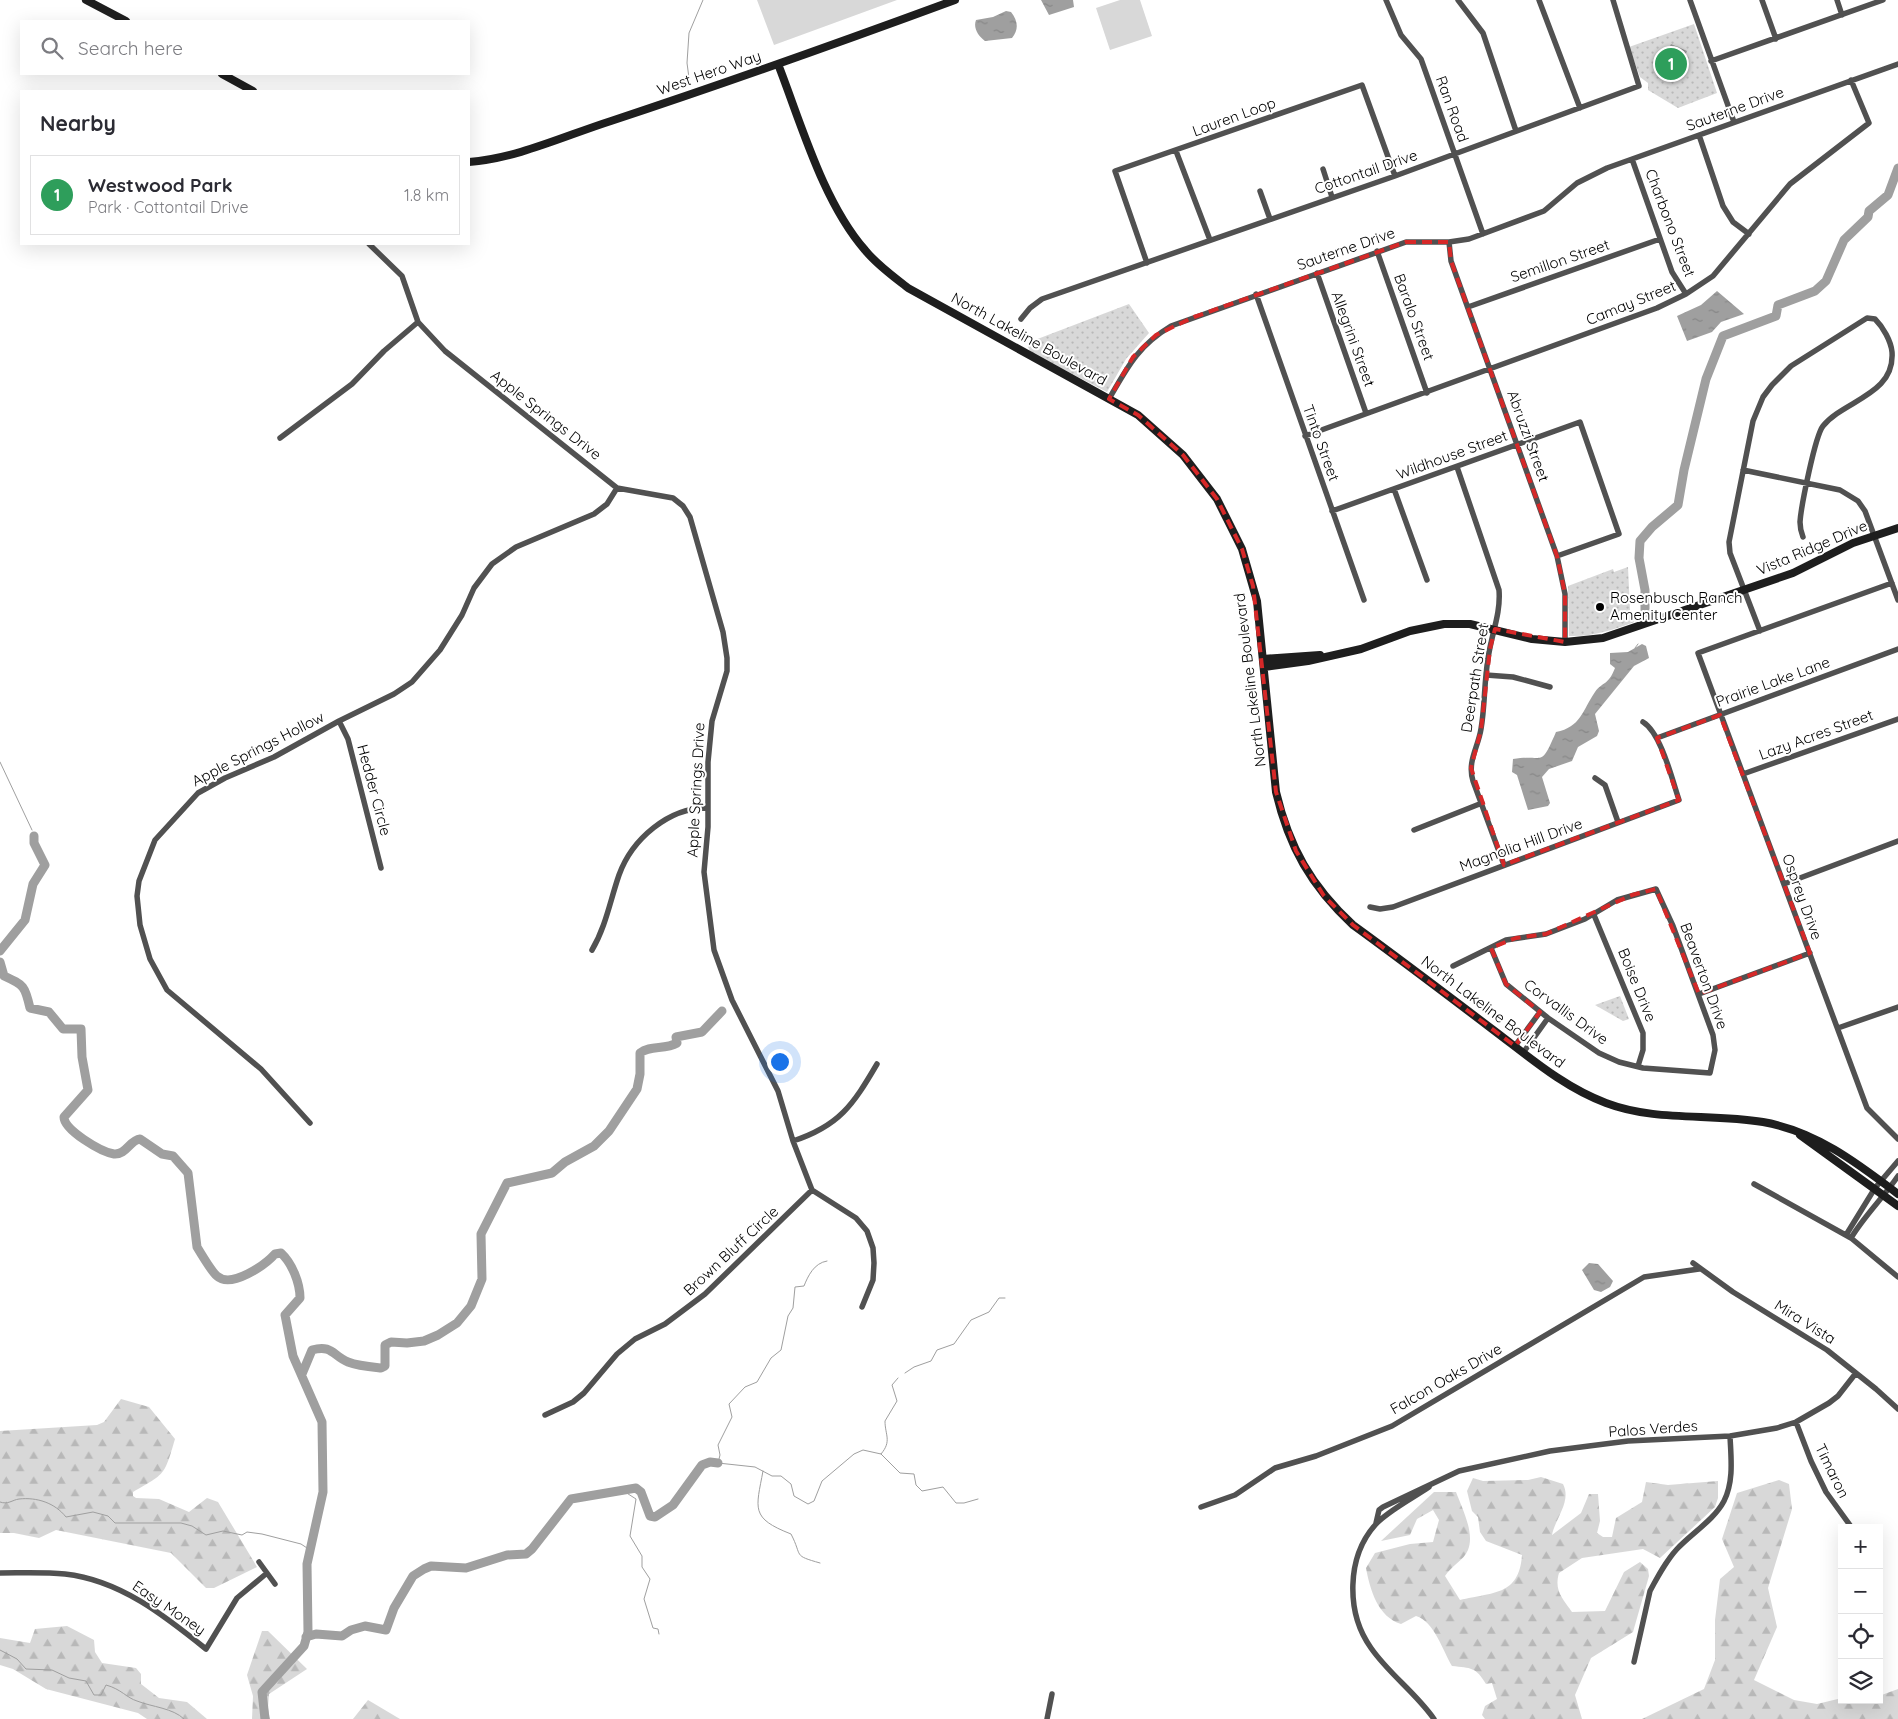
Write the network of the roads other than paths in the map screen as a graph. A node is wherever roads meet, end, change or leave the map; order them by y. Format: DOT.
graph roads {
  1 [pos="86,0"];
  2 [pos="955,0"];
  3 [pos="1386,0"];
  4 [pos="1458,0"];
  5 [pos="1540,0"];
  6 [pos="1613,0"];
  7 [pos="1690,0"];
  8 [pos="1762,0"];
  9 [pos="1837,0"];
  10 [pos="1883,0"];
  11 [pos="1842,15"];
  12 [pos="124,20"];
  13 [pos="1776,39"];
  14 [pos="1711,61"];
  15 [pos="778,64"];
  16 [pos="1898,64"];
  17 [pos="224,75"];
  18 [pos="1851,80"];
  19 [pos="251,90"];
  20 [pos="1580,108"];
  21 [pos="1734,122"];
  22 [pos="1516,132"];
  23 [pos="1699,135"];
  24 [pos="1176,151"];
  25 [pos="1455,154"];
  26 [pos="1632,159"];
  27 [pos="470,162"];
  28 [pos="1323,169"];
  29 [pos="1395,176"];
  30 [pos="1260,191"];
  31 [pos="1332,197"];
  32 [pos="1270,219"];
  33 [pos="1483,234"];
  34 [pos="1749,234"];
  35 [pos="1210,240"];
  36 [pos="1660,240"];
  37 [pos="1448,242"];
  38 [pos="370,245"];
  39 [pos="1377,251"];
  40 [pos="1147,263"];
  41 [pos="1317,273"];
  42 [pos="1256,294"];
  43 [pos="1686,294"];
  44 [pos="1468,307"];
  45 [pos="1021,319"];
  46 [pos="418,322"];
  47 [pos="1895,360"];
  48 [pos="1490,369"];
  49 [pos="1427,392"];
  50 [pos="1109,399"];
  51 [pos="1366,413"];
  52 [pos="1305,436"];
  53 [pos="280,438"];
  54 [pos="1518,445"];
  55 [pos="1457,467"];
  56 [pos="1743,470"];
  57 [pos="1808,484"];
  58 [pos="618,488"];
  59 [pos="1394,489"];
  60 [pos="1332,511"];
  61 [pos="1898,528"];
  62 [pos="1873,536"];
  63 [pos="1803,537"];
  64 [pos="1557,556"];
  65 [pos="1426,580"];
  66 [pos="1892,583"];
  67 [pos="1744,590"];
  68 [pos="1364,600"];
  69 [pos="1898,600"];
  70 [pos="1495,629"];
  71 [pos="1760,631"];
  72 [pos="1565,642"];
  73 [pos="1898,649"];
  74 [pos="1264,663"];
  75 [pos="1486,675"];
  76 [pos="1550,687"];
  77 [pos="1720,715"];
  78 [pos="1898,719"];
  79 [pos="339,721"];
  80 [pos="1643,722"];
  81 [pos="1656,738"];
  82 [pos="1743,774"];
  83 [pos="1594,778"];
  84 [pos="1482,804"];
  85 [pos="708,808"];
  86 [pos="1618,822"];
  87 [pos="1414,830"];
  88 [pos="1898,841"];
  89 [pos="1504,865"];
  90 [pos="380,868"];
  91 [pos="1784,884"];
  92 [pos="1370,907"];
  93 [pos="1594,914"];
  94 [pos="1491,948"];
  95 [pos="592,950"];
  96 [pos="1810,953"];
  97 [pos="1453,966"];
  98 [pos="1699,994"];
  99 [pos="1898,1007"];
  100 [pos="1540,1012"];
  101 [pos="1548,1018"];
  102 [pos="1838,1028"];
  103 [pos="1514,1046"];
  104 [pos="1523,1053"];
  105 [pos="877,1064"];
  106 [pos="1638,1066"];
  107 [pos="1710,1073"];
  108 [pos="310,1123"];
  109 [pos="1792,1130"];
  110 [pos="793,1140"];
  111 [pos="1898,1140"];
  112 [pos="1898,1161"];
  113 [pos="1898,1176"];
  114 [pos="1881,1181"];
  115 [pos="1754,1184"];
  116 [pos="1876,1188"];
  117 [pos="1890,1188"];
  118 [pos="812,1190"];
  119 [pos="1898,1194"];
  120 [pos="1884,1196"];
  121 [pos="1898,1206"];
  122 [pos="1848,1237"];
  123 [pos="1693,1263"];
  124 [pos="1699,1269"];
  125 [pos="1898,1277"];
  126 [pos="862,1306"];
  127 [pos="1856,1373"];
  128 [pos="1898,1409"];
  129 [pos="545,1415"];
  130 [pos="1796,1422"];
  131 [pos="1730,1436"];
  132 [pos="1436,1482"];
  133 [pos="1201,1507"];
  134 [pos="1376,1524"];
  135 [pos="1849,1524"];
  136 [pos="259,1562"];
  137 [pos="0,1573"];
  138 [pos="268,1573"];
  139 [pos="275,1584"];
  140 [pos="1634,1662"];
  141 [pos="1052,1694"];
  142 [pos="1047,1719"];
  143 [pos="1434,1719"];
  1 -- 12 [label="street"];
  2 -- 15 [label="street, West Hero Way"];
  3 -- 25 [label="street, Ran Road"];
  4 -- 22 [label="street"];
  5 -- 20 [label="street"];
  6 -- 20 [label="street, Cottontail Drive"];
  7 -- 14 [label="street"];
  8 -- 13 [label="street"];
  9 -- 11 [label="street"];
  10 -- 11 [label="street"];
  11 -- 13 [label="street"];
  13 -- 14 [label="street"];
  14 -- 21 [label="street"];
  15 -- 27 [label="street, West Hero Way"];
  15 -- 50 [label="street, North Lakeline Boulevard"];
  16 -- 18 [label="street, Sauterne Drive"];
  17 -- 19 [label="street"];
  18 -- 21 [label="street, Sauterne Drive"];
  18 -- 34 [label="street, Camay Street"];
  20 -- 22 [label="street, Cottontail Drive"];
  21 -- 23 [label="street, Sauterne Drive"];
  22 -- 25 [label="street, Cottontail Drive"];
  23 -- 26 [label="street, Sauterne Drive"];
  23 -- 34 [label="street"];
  24 -- 29 [label="street, Lauren Loop"];
  24 -- 35 [label="street"];
  24 -- 40 [label="street, Lauren Loop"];
  25 -- 29 [label="street, Cottontail Drive"];
  25 -- 33 [label="street, Ran Road"];
  26 -- 33 [label="street, Sauterne Drive"];
  26 -- 36 [label="street, Charbono Street"];
  28 -- 31 [label="street"];
  29 -- 31 [label="street, Cottontail Drive"];
  30 -- 32 [label="street"];
  31 -- 32 [label="street, Cottontail Drive"];
  32 -- 35 [label="street, Cottontail Drive"];
  33 -- 37 [label="street, Sauterne Drive"];
  34 -- 43 [label="street, Camay Street"];
  35 -- 40 [label="street, Cottontail Drive"];
  36 -- 43 [label="street, Charbono Street"];
  36 -- 44 [label="street, Semillon Street"];
  37 -- 39 [label="street, Sauterne Drive"];
  37 -- 44 [label="street, Abruzzi Street"];
  38 -- 46 [label="street, Apple Springs Drive"];
  39 -- 41 [label="street, Sauterne Drive"];
  39 -- 49 [label="street, Baralo Street"];
  40 -- 45 [label="street, Cottontail Drive"];
  41 -- 42 [label="street, Sauterne Drive"];
  41 -- 51 [label="street, Allegrini Street"];
  42 -- 50 [label="street, Sauterne Drive"];
  42 -- 52 [label="street, Tinto Street"];
  43 -- 48 [label="street, Camay Street"];
  44 -- 48 [label="street, Abruzzi Street"];
  46 -- 53 [label="street"];
  46 -- 58 [label="street, Apple Springs Drive"];
  47 -- 56 [label="street"];
  47 -- 57 [label="street"];
  48 -- 49 [label="street, Camay Street"];
  48 -- 54 [label="street, Abruzzi Street"];
  49 -- 51 [label="street, Camay Street"];
  50 -- 74 [label="street, North Lakeline Boulevard"];
  51 -- 52 [label="street, Camay Street"];
  52 -- 60 [label="street, Tinto Street"];
  54 -- 55 [label="street, Wildhouse Street"];
  54 -- 64 [label="street, Abruzzi Street"];
  54 -- 64 [label="street, Wildhouse Street"];
  55 -- 59 [label="street, Wildhouse Street"];
  55 -- 70 [label="street, Deerpath Street"];
  56 -- 57 [label="street"];
  56 -- 67 [label="street"];
  57 -- 62 [label="street"];
  57 -- 63 [label="street"];
  58 -- 79 [label="street, Apple Springs Hollow"];
  58 -- 85 [label="street, Apple Springs Drive"];
  59 -- 60 [label="street, Wildhouse Street"];
  59 -- 65 [label="street"];
  60 -- 68 [label="street, Tinto Street"];
  61 -- 62 [label="street, Vista Ridge Drive"];
  62 -- 66 [label="street"];
  62 -- 67 [label="street, Vista Ridge Drive"];
  64 -- 72 [label="street, Abruzzi Street"];
  66 -- 69 [label="street"];
  66 -- 71 [label="street"];
  67 -- 71 [label="street"];
  67 -- 72 [label="street, Vista Ridge Drive"];
  70 -- 72 [label="street, Vista Ridge Drive"];
  70 -- 74 [label="street, Vista Ridge Drive"];
  70 -- 75 [label="street, Deerpath Street"];
  71 -- 77 [label="street, Osprey Drive"];
  73 -- 77 [label="street, Prairie Lake Lane"];
  74 -- 103 [label="street, North Lakeline Boulevard"];
  75 -- 76 [label="street"];
  75 -- 84 [label="street, Deerpath Street"];
  77 -- 81 [label="street, Prairie Lake Lane"];
  77 -- 82 [label="street, Osprey Drive"];
  78 -- 82 [label="street, Lazy Acres Street"];
  79 -- 90 [label="street, Hedder Circle"];
  79 -- 108 [label="street, Apple Springs Hollow"];
  80 -- 81 [label="street"];
  81 -- 86 [label="street, Magnolia Hill Drive"];
  82 -- 91 [label="street, Osprey Drive"];
  83 -- 86 [label="street"];
  84 -- 87 [label="street"];
  84 -- 89 [label="street, Deerpath Street"];
  85 -- 95 [label="street"];
  85 -- 110 [label="street, Apple Springs Drive"];
  86 -- 89 [label="street, Magnolia Hill Drive"];
  88 -- 91 [label="street"];
  89 -- 92 [label="street, Magnolia Hill Drive"];
  91 -- 96 [label="street, Osprey Drive"];
  93 -- 94 [label="street"];
  93 -- 98 [label="street, Beaverton Drive"];
  93 -- 106 [label="street, Boise Drive"];
  94 -- 97 [label="street"];
  94 -- 100 [label="street, Corvallis Drive"];
  96 -- 98 [label="street"];
  96 -- 102 [label="street, Osprey Drive"];
  98 -- 107 [label="street, Beaverton Drive"];
  99 -- 102 [label="street"];
  100 -- 101 [label="street, Corvallis Drive"];
  100 -- 103 [label="street"];
  101 -- 104 [label="street"];
  101 -- 106 [label="street, Corvallis Drive"];
  102 -- 111 [label="street, Osprey Drive"];
  103 -- 104 [label="street, North Lakeline Boulevard"];
  104 -- 109 [label="street, North Lakeline Boulevard"];
  105 -- 110 [label="street"];
  106 -- 107 [label="street, Corvallis Drive"];
  109 -- 114 [label="street, North Lakeline Boulevard"];
  109 -- 116 [label="street, North Lakeline Boulevard"];
  110 -- 118 [label="street, Apple Springs Drive"];
  112 -- 114 [label="street"];
  113 -- 117 [label="street"];
  114 -- 116 [label="street"];
  114 -- 117 [label="street, North Lakeline Boulevard"];
  115 -- 122 [label="street"];
  116 -- 120 [label="street, North Lakeline Boulevard"];
  116 -- 122 [label="street"];
  117 -- 119 [label="street, North Lakeline Boulevard"];
  117 -- 120 [label="street"];
  118 -- 126 [label="street"];
  118 -- 129 [label="street, Brown Bluff Circle"];
  120 -- 121 [label="street, North Lakeline Boulevard"];
  120 -- 122 [label="street"];
  122 -- 125 [label="street"];
  123 -- 124 [label="street, Mira Vista"];
  124 -- 127 [label="street, Mira Vista"];
  124 -- 133 [label="street, Falcon Oaks Drive"];
  127 -- 128 [label="street, Mira Vista"];
  127 -- 130 [label="street, Palos Verdes"];
  130 -- 131 [label="street, Palos Verdes"];
  130 -- 135 [label="street, Timaron"];
  131 -- 132 [label="street, Palos Verdes"];
  131 -- 140 [label="street"];
  132 -- 134 [label="street, Palos Verdes"];
  132 -- 134 [label="street, Palos Verdes"];
  134 -- 143 [label="street, Palos Verdes"];
  136 -- 138 [label="street"];
  137 -- 138 [label="street, Easy Money"];
  138 -- 139 [label="street"];
  141 -- 142 [label="street"];
}
